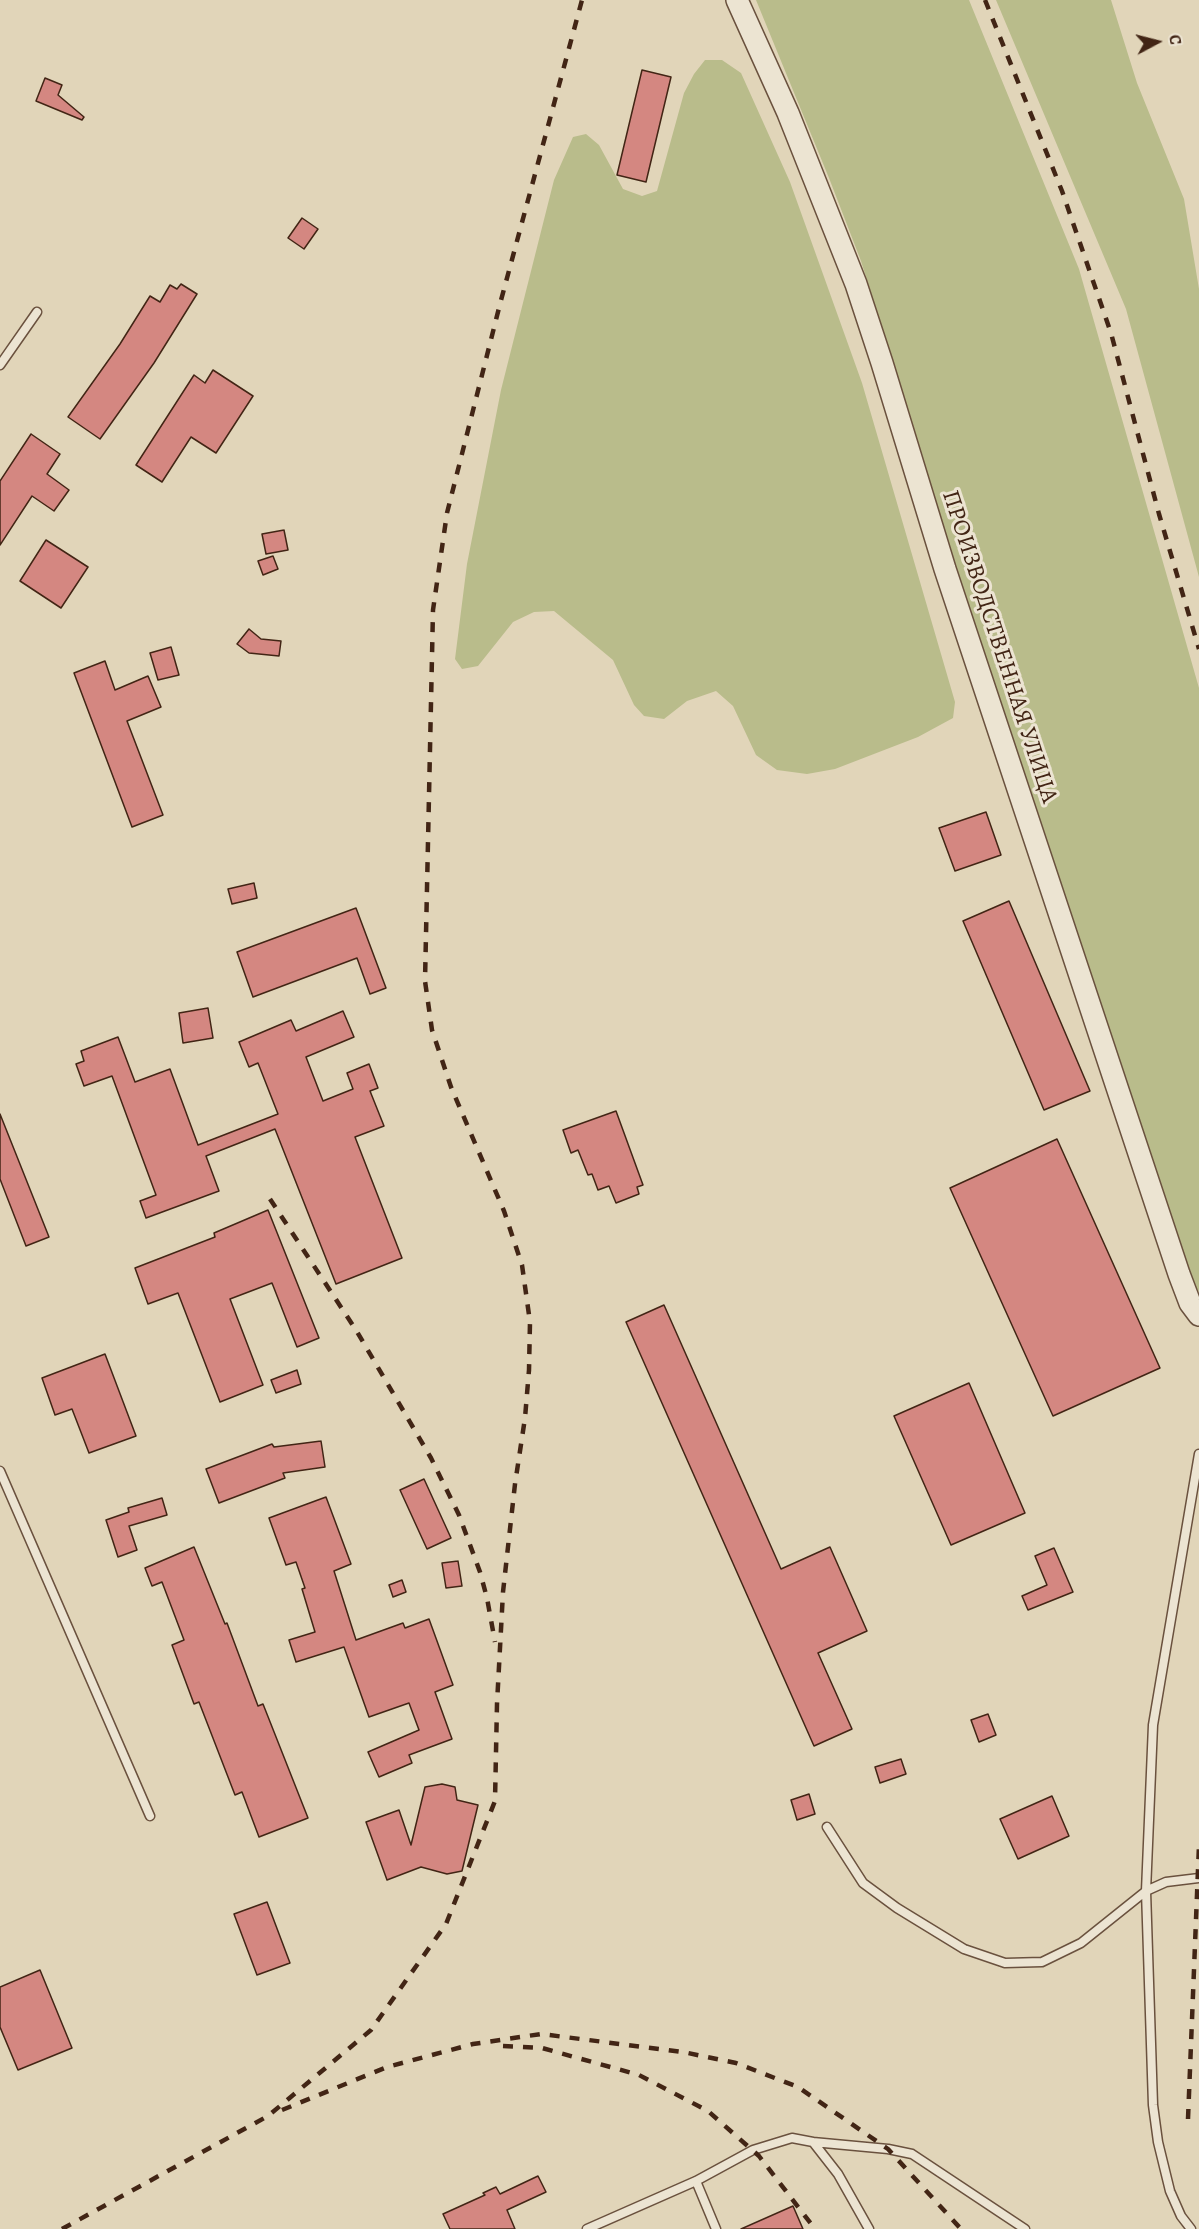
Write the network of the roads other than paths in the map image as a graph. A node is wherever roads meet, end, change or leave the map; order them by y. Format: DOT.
graph roads {
  1 [pos="736,0"];
  2 [pos="37,312"];
  3 [pos="0,365"];
  4 [pos="1199,1315"];
  5 [pos="1199,1454"];
  6 [pos="0,1471"];
  7 [pos="150,1816"];
  8 [pos="827,1827"];
  9 [pos="1199,1878"];
  10 [pos="1146,1892"];
  11 [pos="813,2142"];
  12 [pos="696,2181"];
  13 [pos="587,2229"];
  14 [pos="716,2229"];
  15 [pos="869,2229"];
  16 [pos="1025,2229"];
  17 [pos="1191,2229"];
  1 -- 4 [label="street, ПРОИЗВОДСТВЕННАЯ УЛИЦА"];
  2 -- 3 [label="lane"];
  5 -- 10 [label="lane"];
  6 -- 7 [label="lane"];
  8 -- 10 [label="lane"];
  9 -- 10 [label="lane"];
  10 -- 17 [label="lane"];
  11 -- 12 [label="lane"];
  11 -- 15 [label="lane"];
  11 -- 16 [label="lane"];
  12 -- 13 [label="lane"];
  12 -- 14 [label="lane"];
}
